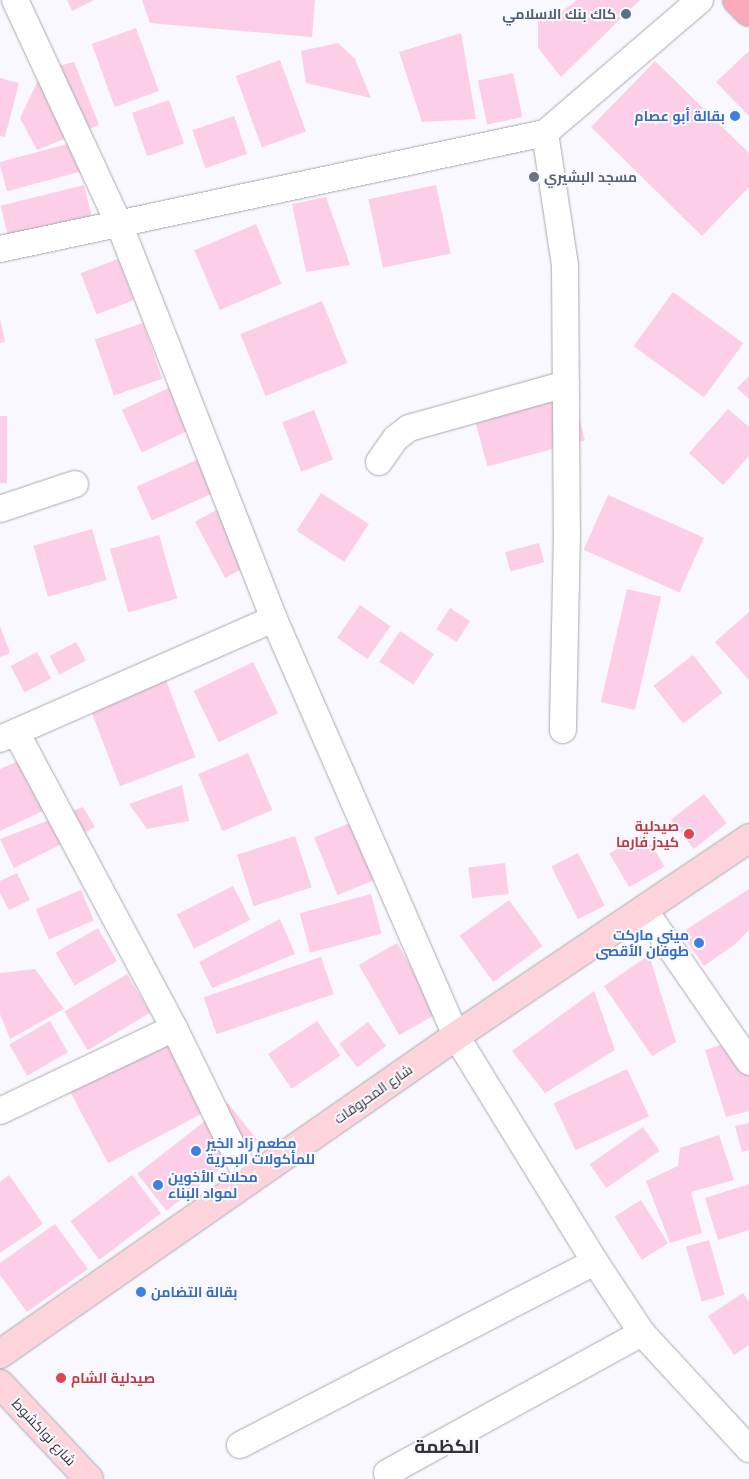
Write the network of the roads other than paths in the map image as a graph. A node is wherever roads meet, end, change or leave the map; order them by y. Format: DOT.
graph roads {
  1 [pos="700,0"];
  2 [pos="738,0"];
  3 [pos="749,12"];
  4 [pos="13,13"];
  5 [pos="545,134"];
  6 [pos="120,226"];
  7 [pos="0,249"];
  8 [pos="566,384"];
  9 [pos="379,462"];
  10 [pos="76,484"];
  11 [pos="0,509"];
  12 [pos="274,619"];
  13 [pos="563,730"];
  14 [pos="8,735"];
  15 [pos="749,838"];
  16 [pos="645,911"];
  17 [pos="174,1028"];
  18 [pos="456,1036"];
  19 [pos="749,1062"];
  20 [pos="0,1111"];
  21 [pos="249,1181"];
  22 [pos="594,1262"];
  23 [pos="642,1333"];
  24 [pos="0,1354"];
  25 [pos="0,1384"];
  26 [pos="240,1444"];
  27 [pos="749,1449"];
  28 [pos="386,1473"];
  29 [pos="88,1479"];
  1 -- 5 [label="street"];
  2 -- 3 [label="main road"];
  4 -- 6 [label="street"];
  5 -- 6 [label="street"];
  5 -- 8 [label="street"];
  6 -- 7 [label="street"];
  6 -- 12 [label="street"];
  8 -- 9 [label="street"];
  8 -- 13 [label="street"];
  10 -- 11 [label="street"];
  12 -- 14 [label="street"];
  12 -- 18 [label="street"];
  14 -- 17 [label="street"];
  15 -- 16 [label="street, شارع المحروقات"];
  16 -- 18 [label="street, شارع المحروقات"];
  16 -- 19 [label="street"];
  17 -- 20 [label="street"];
  17 -- 21 [label="street"];
  18 -- 21 [label="street, شارع المحروقات"];
  18 -- 22 [label="street"];
  21 -- 24 [label="street, شارع المحروقات"];
  22 -- 23 [label="street"];
  22 -- 26 [label="street"];
  23 -- 27 [label="street"];
  23 -- 28 [label="street"];
  25 -- 29 [label="street, شارع نواكشوط"];
}
